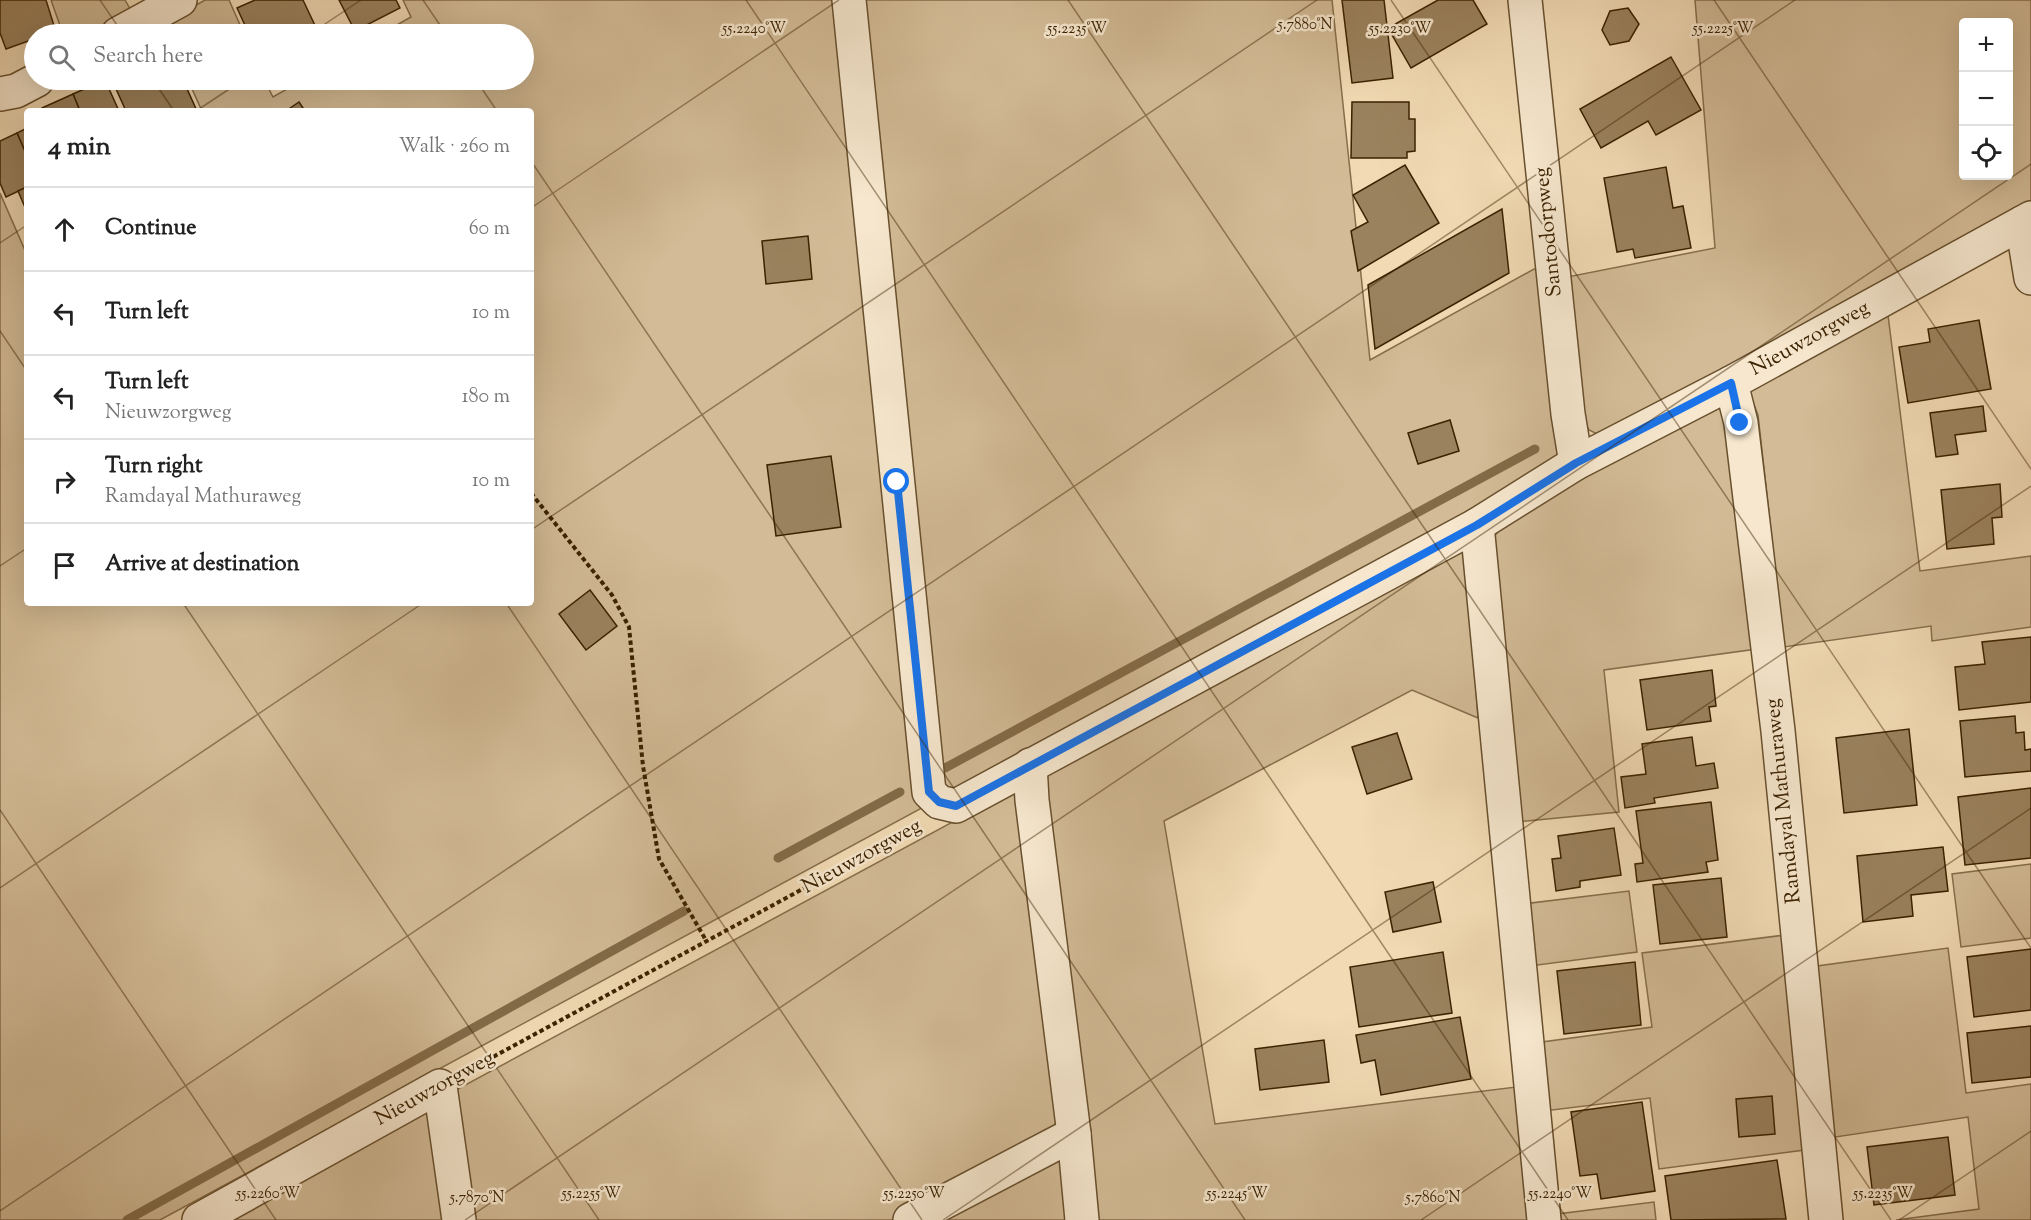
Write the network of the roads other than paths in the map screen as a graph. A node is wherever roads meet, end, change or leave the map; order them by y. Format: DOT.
graph roads {
  1 [pos="180,0"];
  2 [pos="849,0"];
  3 [pos="1525,0"];
  4 [pos="136,24"];
  5 [pos="24,87"];
  6 [pos="0,94"];
  7 [pos="2026,220"];
  8 [pos="2031,278"];
  9 [pos="1731,383"];
  10 [pos="1576,463"];
  11 [pos="1477,525"];
  12 [pos="1030,765"];
  13 [pos="1074,1134"];
  14 [pos="199,1220"];
  15 [pos="459,1220"];
  16 [pos="910,1220"];
  17 [pos="1082,1220"];
  18 [pos="1544,1220"];
  19 [pos="1826,1220"];
  1 -- 4 [label="street"];
  2 -- 12 [label="street, Nieuwzorgweg"];
  3 -- 10 [label="street, Santodorpweg"];
  5 -- 6 [label="street"];
  7 -- 8 [label="street"];
  7 -- 9 [label="street, Nieuwzorgweg"];
  9 -- 10 [label="street, Nieuwzorgweg"];
  9 -- 19 [label="street, Ramdayal Mathuraweg"];
  10 -- 11 [label="street, Nieuwzorgweg"];
  11 -- 12 [label="street, Nieuwzorgweg"];
  11 -- 18 [label="street"];
  12 -- 13 [label="street"];
  13 -- 16 [label="street"];
  13 -- 17 [label="street"];
  14 -- 15 [label="street, Nieuwzorgweg"];
}
